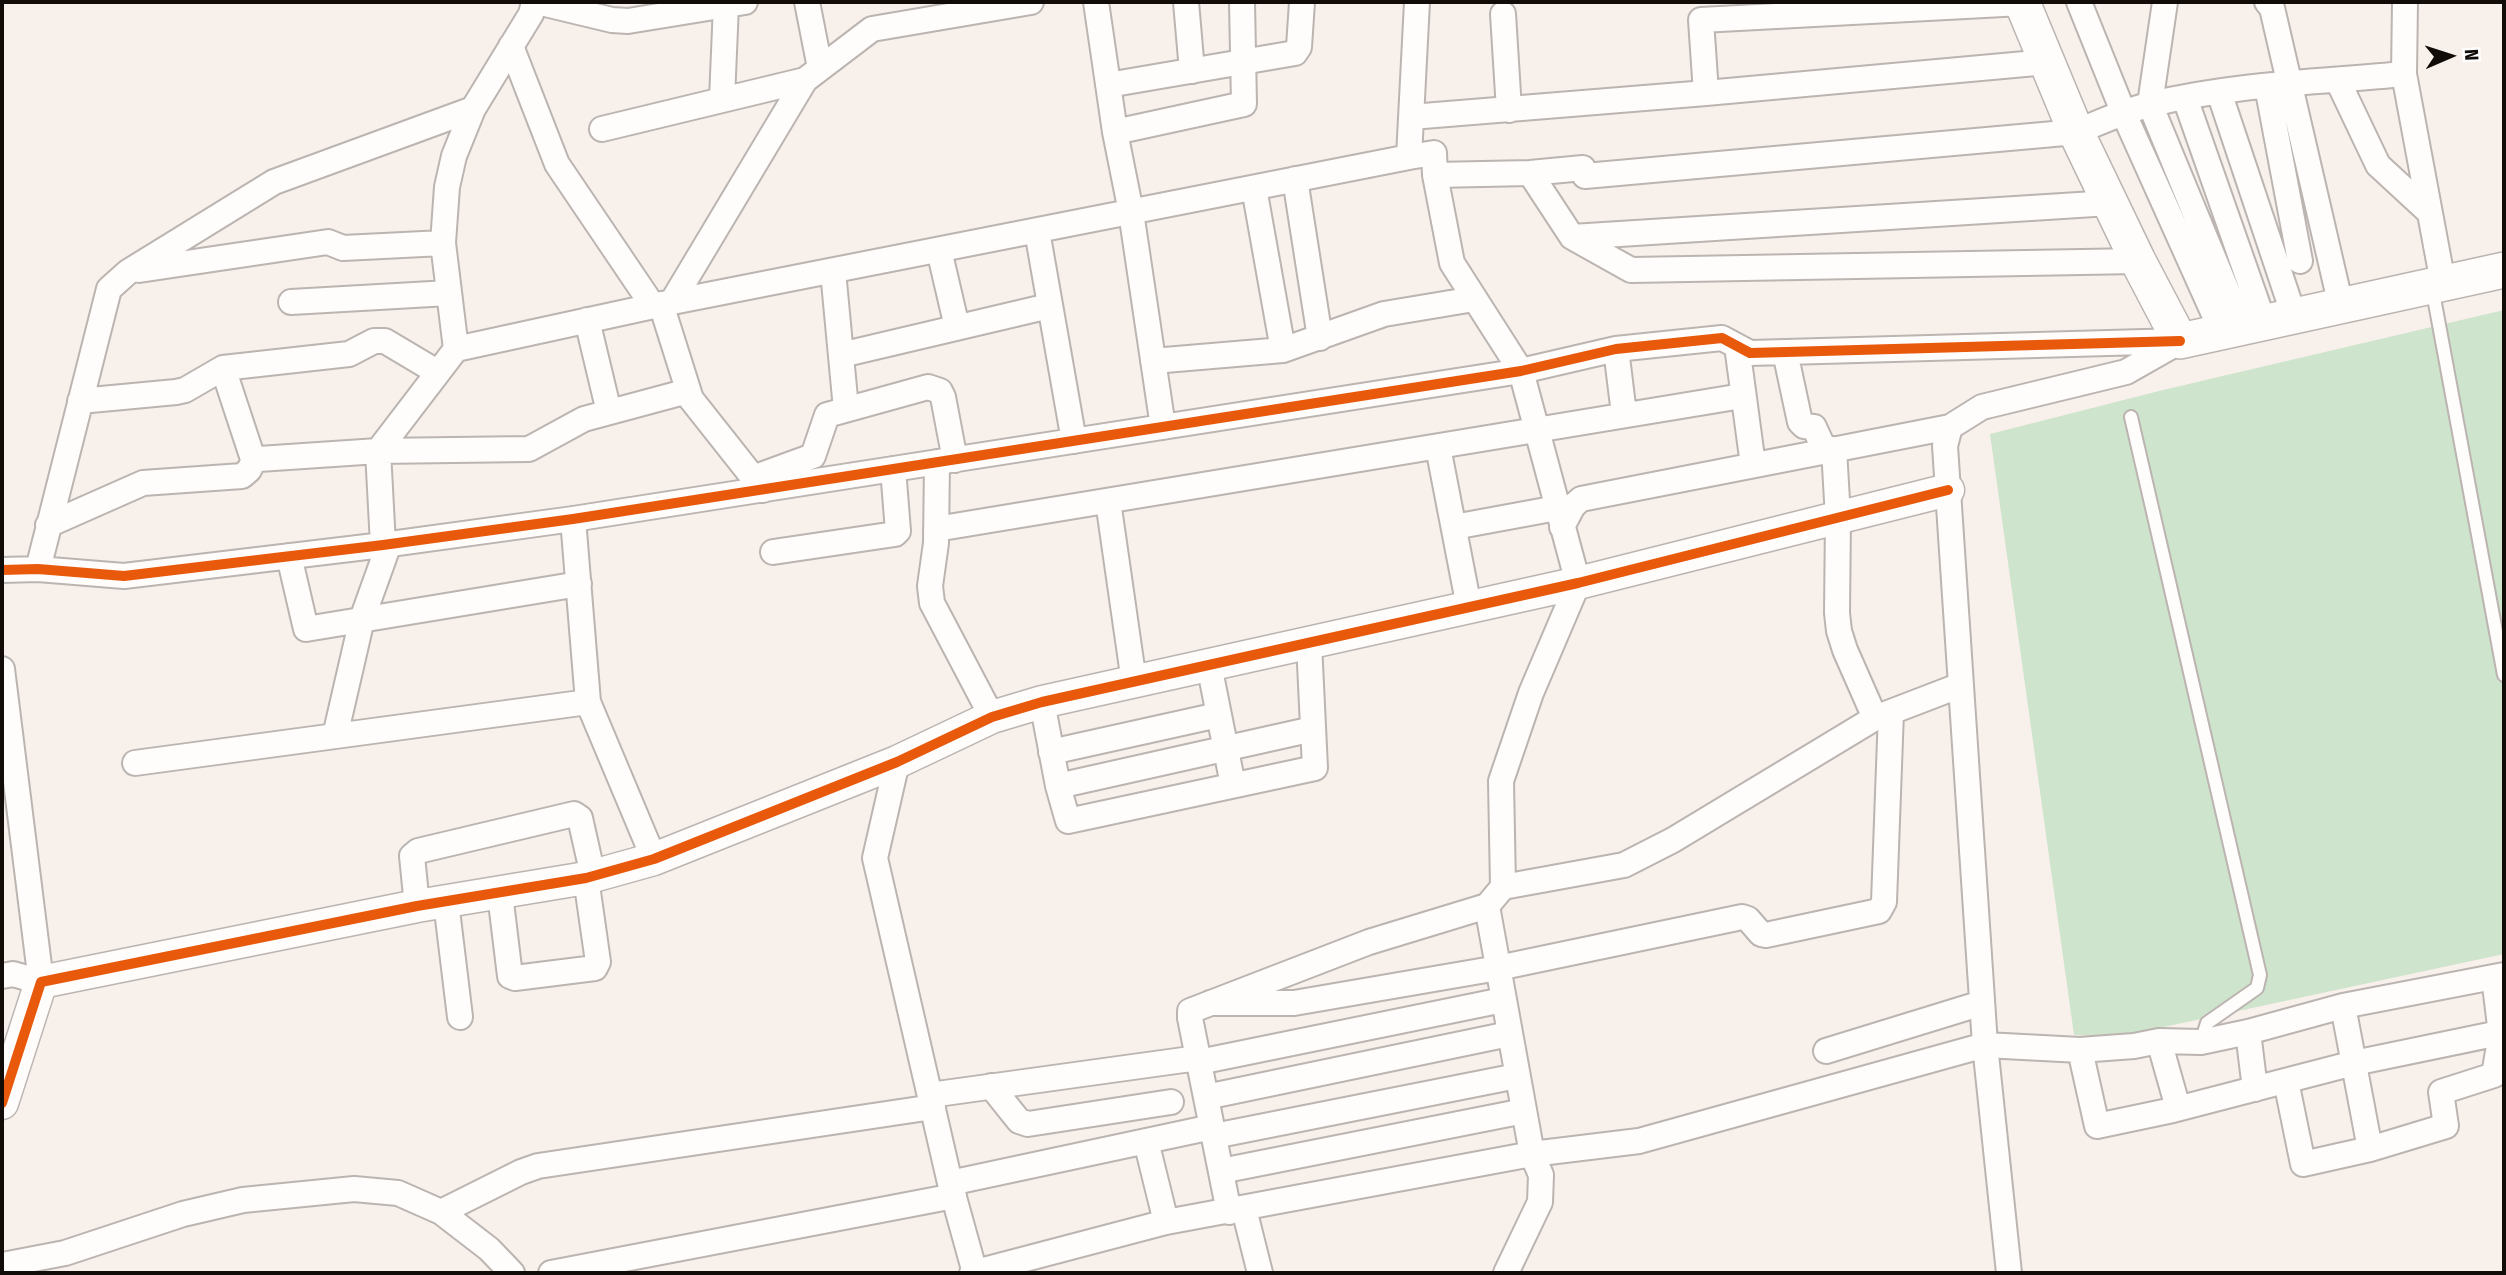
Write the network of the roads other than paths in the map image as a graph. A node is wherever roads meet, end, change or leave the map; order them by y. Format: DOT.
graph roads {
  1 [pos="535,2"];
  2 [pos="807,2"];
  3 [pos="1031,2"];
  4 [pos="1096,2"];
  5 [pos="1186,2"];
  6 [pos="1242,2"];
  7 [pos="1302,2"];
  8 [pos="1417,2"];
  9 [pos="2079,2"];
  10 [pos="2165,2"];
  11 [pos="2267,2"];
  12 [pos="2405,2"];
  13 [pos="735,3"];
  14 [pos="2022,3"];
  15 [pos="1503,14"];
  16 [pos="512,46"];
  17 [pos="1244,62"];
  18 [pos="2047,62"];
  19 [pos="1192,71"];
  20 [pos="812,74"];
  21 [pos="2403,74"];
  22 [pos="2338,81"];
  23 [pos="2278,85"];
  24 [pos="1108,86"];
  25 [pos="2219,92"];
  26 [pos="1706,93"];
  27 [pos="2185,98"];
  28 [pos="722,99"];
  29 [pos="2150,104"];
  30 [pos="472,109"];
  31 [pos="1509,110"];
  32 [pos="2124,114"];
  33 [pos="1411,117"];
  34 [pos="602,129"];
  35 [pos="1115,132"];
  36 [pos="2076,132"];
  37 [pos="1409,157"];
  38 [pos="1530,173"];
  39 [pos="1435,174"];
  40 [pos="1295,179"];
  41 [pos="1254,188"];
  42 [pos="2110,203"];
  43 [pos="1131,212"];
  44 [pos="2430,214"];
  45 [pos="1037,231"];
  46 [pos="1572,237"];
  47 [pos="443,243"];
  48 [pos="939,250"];
  49 [pos="2137,261"];
  50 [pos="2300,261"];
  51 [pos="2504,270"];
  52 [pos="833,271"];
  53 [pos="128,272"];
  54 [pos="2438,285"];
  55 [pos="449,293"];
  56 [pos="1474,299"];
  57 [pos="291,303"];
  58 [pos="662,304"];
  59 [pos="1049,306"];
  60 [pos="2341,306"];
  61 [pos="587,320"];
  62 [pos="2256,324"];
  63 [pos="957,327"];
  64 [pos="1320,338"];
  65 [pos="2180,341"];
  66 [pos="1737,346"];
  67 [pos="456,349"];
  68 [pos="1616,349"];
  69 [pos="1283,350"];
  70 [pos="1785,352"];
  71 [pos="841,355"];
  72 [pos="1153,361"];
  73 [pos="223,368"];
  74 [pos="1521,371"];
  75 [pos="437,372"];
  76 [pos="688,391"];
  77 [pos="1742,396"];
  78 [pos="79,401"];
  79 [pos="846,409"];
  80 [pos="608,412"];
  81 [pos="1624,415"];
  82 [pos="2131,417"];
  83 [pos="1950,426"];
  84 [pos="1163,428"];
  85 [pos="1538,430"];
  86 [pos="1074,441"];
  87 [pos="1438,447"];
  88 [pos="1829,450"];
  89 [pos="378,451"];
  90 [pos="255,457"];
  91 [pos="946,461"];
  92 [pos="1753,465"];
  93 [pos="893,469"];
  94 [pos="758,484"];
  95 [pos="1948,490"];
  96 [pos="1108,501"];
  97 [pos="1559,517"];
  98 [pos="1838,518"];
  99 [pos="573,519"];
  100 [pos="48,525"];
  101 [pos="1454,527"];
  102 [pos="936,529"];
  103 [pos="386,544"];
  104 [pos="773,552"];
  105 [pos="289,556"];
  106 [pos="38,569"];
  107 [pos="2,570"];
  108 [pos="1578,583"];
  109 [pos="579,584"];
  110 [pos="1469,607"];
  111 [pos="362,619"];
  112 [pos="1309,643"];
  113 [pos="1209,665"];
  114 [pos="2,669"];
  115 [pos="2504,676"];
  116 [pos="1133,682"];
  117 [pos="1961,685"];
  118 [pos="588,702"];
  119 [pos="1042,702"];
  120 [pos="1219,715"];
  121 [pos="1883,715"];
  122 [pos="992,717"];
  123 [pos="1313,729"];
  124 [pos="335,736"];
  125 [pos="1225,749"];
  126 [pos="1051,752"];
  127 [pos="897,762"];
  128 [pos="135,763"];
  129 [pos="1233,785"];
  130 [pos="1058,786"];
  131 [pos="654,859"];
  132 [pos="589,877"];
  133 [pos="1503,887"];
  134 [pos="500,894"];
  135 [pos="432,904"];
  136 [pos="1487,906"];
  137 [pos="1498,968"];
  138 [pos="2,975"];
  139 [pos="2499,976"];
  140 [pos="41,982"];
  141 [pos="1503,1000"];
  142 [pos="1210,1003"];
  143 [pos="1982,1003"];
  144 [pos="2343,1006"];
  145 [pos="460,1017"];
  146 [pos="1396,1022"];
  147 [pos="2248,1032"];
  148 [pos="2503,1033"];
  149 [pos="1509,1034"];
  150 [pos="2159,1041"];
  151 [pos="2201,1042"];
  152 [pos="1985,1045"];
  153 [pos="2080,1050"];
  154 [pos="1826,1051"];
  155 [pos="1403,1056"];
  156 [pos="1198,1060"];
  157 [pos="2354,1063"];
  158 [pos="1517,1076"];
  159 [pos="2286,1081"];
  160 [pos="991,1086"];
  161 [pos="2255,1088"];
  162 [pos="1206,1097"];
  163 [pos="932,1101"];
  164 [pos="1171,1102"];
  165 [pos="2,1103"];
  166 [pos="2178,1108"];
  167 [pos="1524,1111"];
  168 [pos="1213,1132"];
  169 [pos="1146,1141"];
  170 [pos="2370,1149"];
  171 [pos="1532,1154"];
  172 [pos="1221,1171"];
  173 [pos="952,1189"];
  174 [pos="1236,1211"];
  175 [pos="441,1212"];
  176 [pos="1167,1222"];
  177 [pos="2,1265"];
  178 [pos="512,1273"];
  179 [pos="551,1273"];
  180 [pos="974,1273"];
  181 [pos="1260,1273"];
  182 [pos="1506,1273"];
  183 [pos="2009,1273"];
  1 -- 13 [label="street"];
  1 -- 16 [label="street"];
  2 -- 20 [label="street"];
  3 -- 20 [label="street"];
  4 -- 24 [label="street"];
  5 -- 19 [label="street"];
  6 -- 17 [label="street"];
  7 -- 17 [label="street"];
  8 -- 33 [label="street"];
  9 -- 32 [label="street"];
  10 -- 29 [label="street"];
  11 -- 23 [label="street"];
  12 -- 21 [label="street"];
  13 -- 28 [label="street"];
  14 -- 18 [label="main road"];
  14 -- 26 [label="street"];
  15 -- 31 [label="street"];
  16 -- 30 [label="street"];
  16 -- 58 [label="street"];
  17 -- 19 [label="street"];
  17 -- 35 [label="street"];
  18 -- 26 [label="street"];
  18 -- 36 [label="main road"];
  19 -- 24 [label="street"];
  20 -- 28 [label="street"];
  20 -- 58 [label="street"];
  21 -- 22 [label="street"];
  21 -- 44 [label="street"];
  22 -- 23 [label="street"];
  22 -- 44 [label="street"];
  23 -- 25 [label="street"];
  23 -- 50 [label="street"];
  23 -- 60 [label="street"];
  24 -- 35 [label="street"];
  25 -- 27 [label="street"];
  25 -- 62 [label="street"];
  26 -- 31 [label="street"];
  27 -- 29 [label="street"];
  27 -- 62 [label="street"];
  28 -- 34 [label="street"];
  29 -- 32 [label="street"];
  29 -- 62 [label="street"];
  30 -- 47 [label="street"];
  30 -- 53 [label="street"];
  31 -- 33 [label="street"];
  32 -- 36 [label="street"];
  32 -- 62 [label="street"];
  33 -- 37 [label="street"];
  35 -- 43 [label="street"];
  36 -- 38 [label="street"];
  36 -- 42 [label="main road"];
  37 -- 39 [label="street"];
  37 -- 40 [label="street"];
  38 -- 39 [label="street"];
  38 -- 46 [label="street"];
  39 -- 56 [label="street"];
  40 -- 41 [label="street"];
  40 -- 64 [label="street"];
  41 -- 43 [label="street"];
  41 -- 69 [label="street"];
  42 -- 46 [label="street"];
  42 -- 49 [label="main road"];
  43 -- 45 [label="street"];
  43 -- 72 [label="street"];
  44 -- 54 [label="street"];
  45 -- 48 [label="street"];
  45 -- 59 [label="street"];
  46 -- 49 [label="street"];
  47 -- 53 [label="street"];
  47 -- 55 [label="street"];
  48 -- 52 [label="street"];
  48 -- 63 [label="street"];
  49 -- 65 [label="main road"];
  51 -- 54 [label="main road"];
  52 -- 58 [label="street"];
  52 -- 71 [label="street"];
  53 -- 78 [label="street"];
  54 -- 60 [label="main road"];
  54 -- 115 [label="lane"];
  55 -- 57 [label="street"];
  55 -- 67 [label="street"];
  56 -- 64 [label="street"];
  56 -- 74 [label="street"];
  58 -- 61 [label="street"];
  58 -- 76 [label="street"];
  59 -- 63 [label="street"];
  59 -- 86 [label="street"];
  60 -- 62 [label="main road"];
  61 -- 67 [label="street"];
  61 -- 80 [label="street"];
  62 -- 65 [label="main road"];
  63 -- 71 [label="street"];
  64 -- 69 [label="street"];
  65 -- 70 [label="street"];
  65 -- 83 [label="street"];
  66 -- 68 [label="street"];
  66 -- 70 [label="street"];
  66 -- 77 [label="street"];
  67 -- 75 [label="street"];
  68 -- 74 [label="street"];
  68 -- 81 [label="street"];
  69 -- 72 [label="street"];
  70 -- 88 [label="street"];
  71 -- 79 [label="street"];
  72 -- 84 [label="street"];
  73 -- 75 [label="street"];
  73 -- 78 [label="street"];
  73 -- 90 [label="street"];
  74 -- 84 [label="street"];
  74 -- 85 [label="street"];
  75 -- 89 [label="street"];
  76 -- 80 [label="street"];
  76 -- 94 [label="street"];
  77 -- 81 [label="street"];
  77 -- 92 [label="street"];
  78 -- 100 [label="street"];
  79 -- 91 [label="street"];
  79 -- 94 [label="street"];
  80 -- 89 [label="street"];
  81 -- 85 [label="street"];
  82 -- 151 [label="lane"];
  83 -- 88 [label="street"];
  83 -- 95 [label="street"];
  84 -- 86 [label="street"];
  85 -- 87 [label="street"];
  85 -- 97 [label="street"];
  86 -- 91 [label="street"];
  87 -- 96 [label="street"];
  87 -- 101 [label="street"];
  88 -- 92 [label="street"];
  88 -- 98 [label="street"];
  89 -- 90 [label="street"];
  89 -- 103 [label="street"];
  90 -- 100 [label="street"];
  91 -- 93 [label="street"];
  91 -- 102 [label="street"];
  92 -- 97 [label="street"];
  93 -- 94 [label="street"];
  93 -- 104 [label="street"];
  94 -- 99 [label="street"];
  95 -- 98 [label="street"];
  95 -- 117 [label="street"];
  96 -- 102 [label="street"];
  96 -- 116 [label="street"];
  97 -- 101 [label="street"];
  97 -- 108 [label="street"];
  98 -- 108 [label="street"];
  98 -- 121 [label="street"];
  99 -- 103 [label="street"];
  99 -- 109 [label="street"];
  100 -- 106 [label="street"];
  101 -- 110 [label="street"];
  102 -- 122 [label="street"];
  103 -- 105 [label="street"];
  103 -- 111 [label="street"];
  105 -- 106 [label="street"];
  105 -- 111 [label="street"];
  106 -- 107 [label="street"];
  108 -- 110 [label="street"];
  108 -- 133 [label="street"];
  109 -- 111 [label="street"];
  109 -- 118 [label="street"];
  110 -- 112 [label="street"];
  111 -- 124 [label="street"];
  112 -- 113 [label="street"];
  112 -- 123 [label="street"];
  113 -- 116 [label="street"];
  113 -- 120 [label="street"];
  114 -- 140 [label="street"];
  116 -- 119 [label="street"];
  117 -- 121 [label="street"];
  117 -- 143 [label="street"];
  118 -- 124 [label="street"];
  118 -- 131 [label="street"];
  119 -- 122 [label="street"];
  119 -- 126 [label="street"];
  120 -- 125 [label="street"];
  120 -- 126 [label="street"];
  121 -- 133 [label="street"];
  121 -- 137 [label="street"];
  122 -- 127 [label="street"];
  123 -- 125 [label="street"];
  123 -- 129 [label="street"];
  124 -- 128 [label="street"];
  125 -- 129 [label="street"];
  125 -- 130 [label="street"];
  126 -- 130 [label="street"];
  127 -- 131 [label="street"];
  127 -- 163 [label="street"];
  129 -- 130 [label="street"];
  131 -- 132 [label="street"];
  132 -- 134 [label="street"];
  132 -- 134 [label="street"];
  132 -- 135 [label="street"];
  133 -- 136 [label="street"];
  134 -- 135 [label="street"];
  135 -- 140 [label="street"];
  135 -- 145 [label="street"];
  136 -- 137 [label="street"];
  136 -- 142 [label="street"];
  137 -- 141 [label="street"];
  137 -- 142 [label="street"];
  138 -- 140 [label="street"];
  139 -- 144 [label="street"];
  139 -- 148 [label="street"];
  140 -- 165 [label="street"];
  141 -- 146 [label="street"];
  141 -- 149 [label="street"];
  142 -- 156 [label="street"];
  143 -- 152 [label="street"];
  143 -- 154 [label="street"];
  144 -- 147 [label="street"];
  144 -- 157 [label="street"];
  146 -- 155 [label="street"];
  146 -- 156 [label="street"];
  147 -- 151 [label="street"];
  147 -- 161 [label="street"];
  148 -- 157 [label="street"];
  148 -- 170 [label="street"];
  149 -- 155 [label="street"];
  149 -- 158 [label="street"];
  150 -- 151 [label="street"];
  150 -- 153 [label="street"];
  150 -- 166 [label="street"];
  152 -- 153 [label="street"];
  152 -- 171 [label="street"];
  152 -- 183 [label="street"];
  153 -- 166 [label="street"];
  155 -- 162 [label="street"];
  156 -- 160 [label="street"];
  156 -- 162 [label="street"];
  157 -- 159 [label="street"];
  157 -- 170 [label="street"];
  158 -- 167 [label="street"];
  158 -- 168 [label="street"];
  159 -- 161 [label="street"];
  159 -- 170 [label="street"];
  160 -- 163 [label="street"];
  160 -- 164 [label="street"];
  161 -- 166 [label="street"];
  162 -- 168 [label="street"];
  163 -- 173 [label="street"];
  163 -- 175 [label="street"];
  167 -- 171 [label="street"];
  167 -- 172 [label="street"];
  168 -- 169 [label="street"];
  168 -- 172 [label="street"];
  169 -- 173 [label="street"];
  169 -- 176 [label="street"];
  171 -- 174 [label="street"];
  171 -- 182 [label="street"];
  172 -- 174 [label="street"];
  173 -- 179 [label="street"];
  173 -- 180 [label="street"];
  174 -- 176 [label="street"];
  174 -- 181 [label="street"];
  175 -- 177 [label="street"];
  175 -- 178 [label="street"];
  176 -- 180 [label="street"];
}
